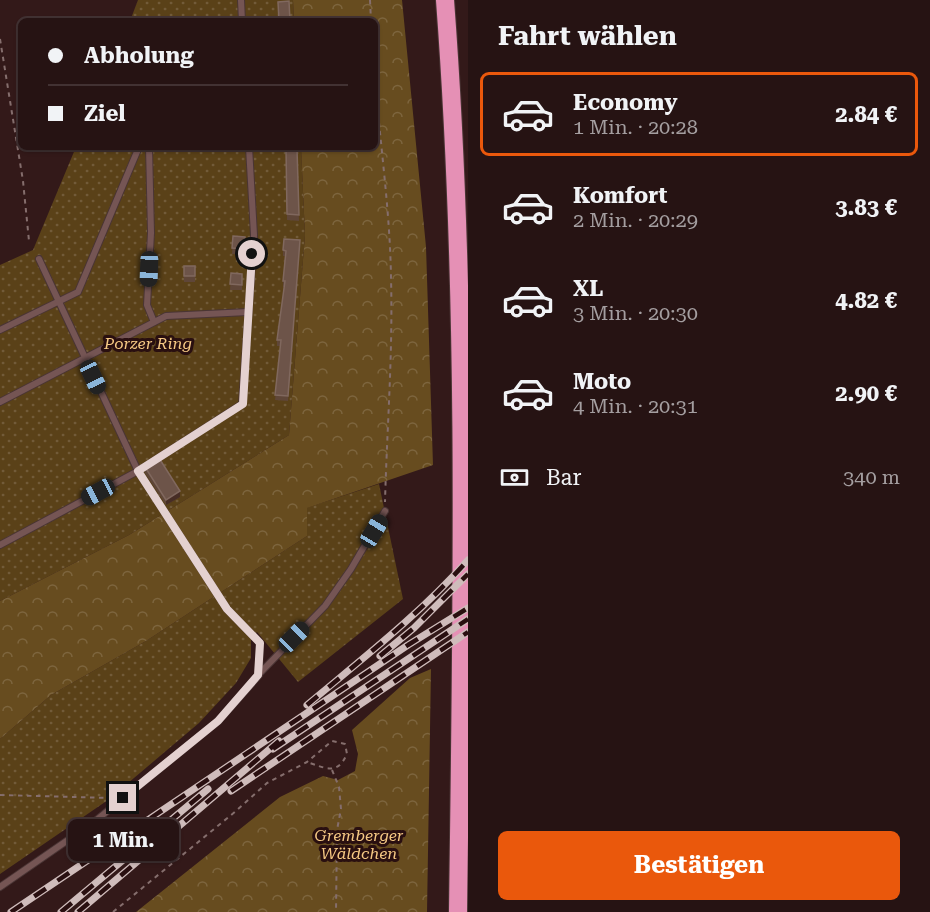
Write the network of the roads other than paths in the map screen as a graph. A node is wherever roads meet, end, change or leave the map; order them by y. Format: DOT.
graph roads {
  1 [pos="241,0"];
  2 [pos="445,0"];
  3 [pos="242,18"];
  4 [pos="138,150"];
  5 [pos="149,150"];
  6 [pos="249,150"];
  7 [pos="39,259"];
  8 [pos="58,302"];
  9 [pos="248,312"];
  10 [pos="154,322"];
  11 [pos="0,330"];
  12 [pos="84,358"];
  13 [pos="0,402"];
  14 [pos="138,471"];
  15 [pos="385,511"];
  16 [pos="0,545"];
  17 [pos="258,675"];
  18 [pos="0,887"];
  19 [pos="458,912"];
  1 -- 3 [label="lane"];
  2 -- 19 [label="highway"];
  4 -- 8 [label="lane"];
  5 -- 10 [label="lane"];
  6 -- 9 [label="lane"];
  7 -- 8 [label="lane"];
  8 -- 11 [label="lane"];
  8 -- 12 [label="lane"];
  9 -- 10 [label="lane"];
  9 -- 14 [label="lane"];
  10 -- 12 [label="lane"];
  12 -- 13 [label="lane"];
  12 -- 14 [label="lane"];
  14 -- 16 [label="lane"];
  14 -- 17 [label="lane"];
  15 -- 17 [label="lane"];
  17 -- 18 [label="lane"];
}
